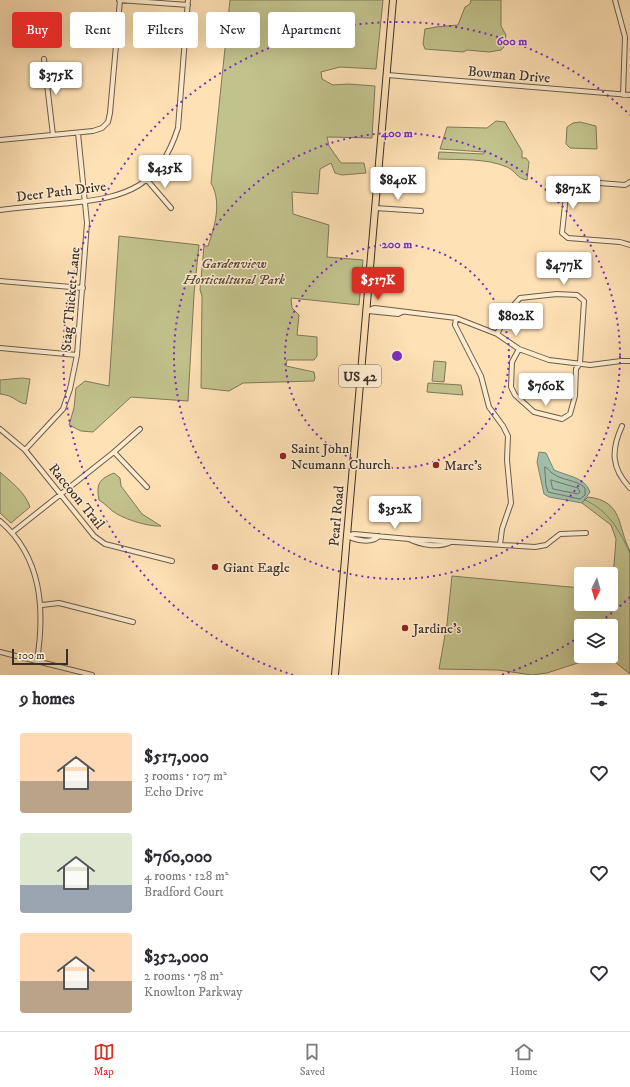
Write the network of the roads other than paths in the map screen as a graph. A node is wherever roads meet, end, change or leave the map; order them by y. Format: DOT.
graph roads {
  1 [pos="119,0"];
  2 [pos="188,0"];
  3 [pos="393,0"];
  4 [pos="615,0"];
  5 [pos="188,5"];
  6 [pos="44,59"];
  7 [pos="387,75"];
  8 [pos="622,95"];
  9 [pos="630,95"];
  10 [pos="78,133"];
  11 [pos="52,136"];
  12 [pos="0,140"];
  13 [pos="147,180"];
  14 [pos="630,182"];
  15 [pos="86,201"];
  16 [pos="171,208"];
  17 [pos="375,208"];
  18 [pos="0,210"];
  19 [pos="421,211"];
  20 [pos="630,245"];
  21 [pos="0,281"];
  22 [pos="83,288"];
  23 [pos="511,308"];
  24 [pos="366,311"];
  25 [pos="456,318"];
  26 [pos="540,321"];
  27 [pos="497,334"];
  28 [pos="0,348"];
  29 [pos="519,349"];
  30 [pos="77,355"];
  31 [pos="630,362"];
  32 [pos="580,363"];
  33 [pos="622,426"];
  34 [pos="0,429"];
  35 [pos="140,429"];
  36 [pos="25,450"];
  37 [pos="114,452"];
  38 [pos="147,487"];
  39 [pos="630,488"];
  40 [pos="60,494"];
  41 [pos="0,521"];
  42 [pos="13,532"];
  43 [pos="586,533"];
  44 [pos="346,536"];
  45 [pos="500,545"];
  46 [pos="172,561"];
  47 [pos="42,606"];
  48 [pos="133,622"];
  49 [pos="0,652"];
  50 [pos="37,661"];
  51 [pos="92,675"];
  52 [pos="334,675"];
  1 -- 5 [label="street"];
  1 -- 10 [label="street"];
  2 -- 5 [label="street, Deer Path Drive"];
  3 -- 7 [label="main road, Pearl Road / US 42"];
  4 -- 8 [label="street"];
  5 -- 13 [label="street, Deer Path Drive"];
  6 -- 11 [label="street"];
  7 -- 8 [label="street, Bowman Drive"];
  7 -- 17 [label="main road, Pearl Road / US 42"];
  8 -- 9 [label="street, Bowman Drive"];
  10 -- 11 [label="street"];
  10 -- 15 [label="street, Stag Thicket Lane"];
  11 -- 12 [label="street"];
  13 -- 15 [label="street, Deer Path Drive"];
  13 -- 16 [label="street"];
  14 -- 20 [label="street"];
  15 -- 18 [label="street, Deer Path Drive"];
  15 -- 22 [label="street, Stag Thicket Lane"];
  17 -- 19 [label="street"];
  17 -- 24 [label="main road, Pearl Road / US 42"];
  21 -- 22 [label="street"];
  22 -- 30 [label="street, Stag Thicket Lane"];
  23 -- 26 [label="street"];
  23 -- 27 [label="street"];
  23 -- 32 [label="street"];
  24 -- 25 [label="street"];
  24 -- 44 [label="main road, Pearl Road / US 42"];
  25 -- 27 [label="street"];
  25 -- 45 [label="street"];
  27 -- 29 [label="street"];
  28 -- 30 [label="street"];
  29 -- 32 [label="street"];
  29 -- 32 [label="street"];
  30 -- 36 [label="street, Stag Thicket Lane"];
  31 -- 32 [label="street"];
  33 -- 39 [label="street"];
  34 -- 36 [label="street, Raccoon Trail"];
  35 -- 37 [label="street"];
  36 -- 40 [label="street, Raccoon Trail"];
  37 -- 38 [label="street"];
  37 -- 40 [label="street"];
  40 -- 42 [label="street"];
  40 -- 46 [label="street, Raccoon Trail"];
  41 -- 42 [label="street"];
  42 -- 47 [label="street"];
  43 -- 45 [label="street"];
  44 -- 45 [label="street"];
  44 -- 52 [label="main road, Pearl Road / US 42"];
  47 -- 48 [label="street"];
  47 -- 50 [label="street"];
  49 -- 50 [label="street"];
  50 -- 51 [label="street"];
}
